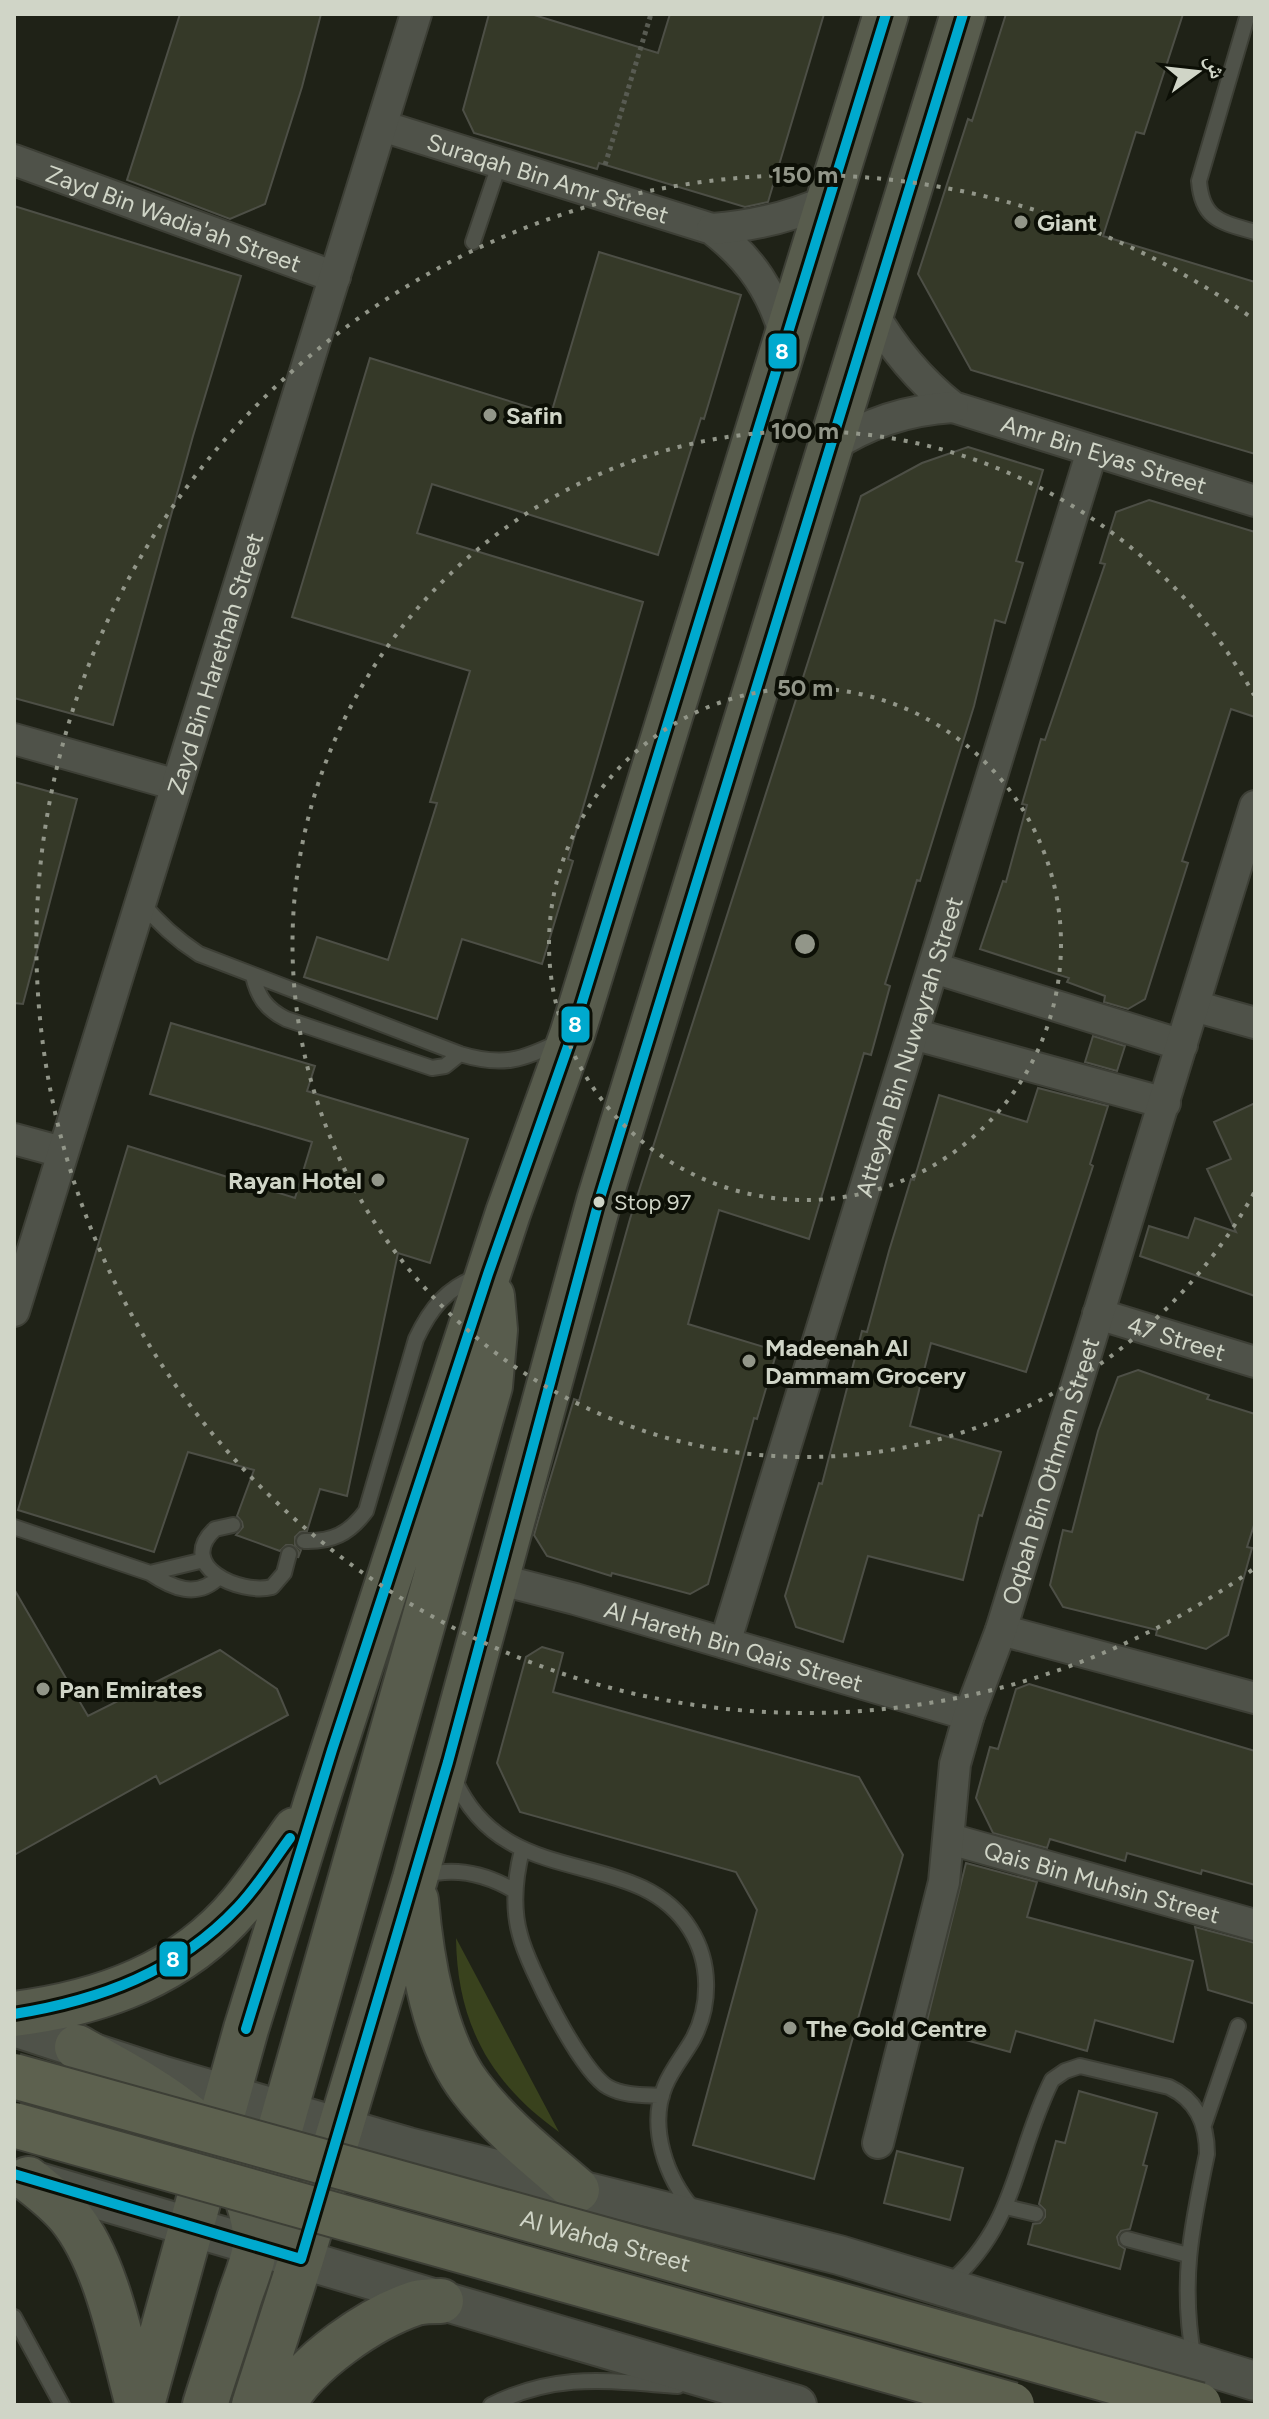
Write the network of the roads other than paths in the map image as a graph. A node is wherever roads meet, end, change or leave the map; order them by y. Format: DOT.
graph roads {
  1 [pos="416,14"];
  2 [pos="886,14"];
  3 [pos="963,14"];
  4 [pos="1248,14"];
  5 [pos="382,126"];
  6 [pos="14,160"];
  7 [pos="500,162"];
  8 [pos="829,200"];
  9 [pos="712,229"];
  10 [pos="1255,232"];
  11 [pos="473,242"];
  12 [pos="335,277"];
  13 [pos="871,310"];
  14 [pos="787,342"];
  15 [pos="953,407"];
  16 [pos="829,448"];
  17 [pos="1092,451"];
  18 [pos="1255,501"];
  19 [pos="14,739"];
  20 [pos="177,785"];
  21 [pos="1255,806"];
  22 [pos="142,902"];
  23 [pos="934,968"];
  24 [pos="253,976"];
  25 [pos="1194,1006"];
  26 [pos="1255,1023"];
  27 [pos="913,1034"];
  28 [pos="572,1035"];
  29 [pos="1182,1045"];
  30 [pos="460,1054"];
  31 [pos="1165,1103"];
  32 [pos="14,1139"];
  33 [pos="62,1152"];
  34 [pos="488,1274"];
  35 [pos="14,1311"];
  36 [pos="1098,1314"];
  37 [pos="1255,1362"];
  38 [pos="233,1525"];
  39 [pos="14,1527"];
  40 [pos="304,1541"];
  41 [pos="289,1554"];
  42 [pos="204,1560"];
  43 [pos="150,1573"];
  44 [pos="219,1577"];
  45 [pos="497,1579"];
  46 [pos="1001,1630"];
  47 [pos="725,1643"];
  48 [pos="1255,1698"];
  49 [pos="969,1715"];
  50 [pos="448,1762"];
  51 [pos="316,1803"];
  52 [pos="950,1839"];
  53 [pos="522,1850"];
  54 [pos="415,1879"];
  55 [pos="515,1891"];
  56 [pos="1255,1925"];
  57 [pos="14,2014"];
  58 [pos="1238,2026"];
  59 [pos="14,2027"];
  60 [pos="77,2047"];
  61 [pos="14,2076"];
  62 [pos="228,2094"];
  63 [pos="662,2096"];
  64 [pos="285,2111"];
  65 [pos="14,2125"];
  66 [pos="1204,2125"];
  67 [pos="340,2127"];
  68 [pos="215,2141"];
  69 [pos="878,2143"];
  70 [pos="21,2176"];
  71 [pos="577,2190"];
  72 [pos="1006,2207"];
  73 [pos="1036,2214"];
  74 [pos="705,2222"];
  75 [pos="191,2227"];
  76 [pos="1127,2239"];
  77 [pos="255,2246"];
  78 [pos="1188,2255"];
  79 [pos="301,2259"];
  80 [pos="946,2285"];
  81 [pos="441,2301"];
  82 [pos="14,2317"];
  83 [pos="1255,2381"];
  84 [pos="1197,2385"];
  85 [pos="743,2390"];
  86 [pos="62,2405"];
  87 [pos="140,2405"];
  88 [pos="205,2405"];
  89 [pos="254,2405"];
  90 [pos="283,2405"];
  91 [pos="491,2405"];
  92 [pos="797,2405"];
  93 [pos="1012,2405"];
  1 -- 5 [label="street, Zayd Bin Harethah Street"];
  2 -- 8 [label="main road"];
  3 -- 13 [label="main road"];
  4 -- 10 [label="lane"];
  5 -- 7 [label="street, Suraqah Bin Amr Street"];
  5 -- 12 [label="street, Zayd Bin Harethah Street"];
  6 -- 12 [label="street, Zayd Bin Wadia'ah Street"];
  7 -- 9 [label="street, Suraqah Bin Amr Street"];
  7 -- 11 [label="lane"];
  8 -- 9 [label="street, Suraqah Bin Amr Street"];
  8 -- 14 [label="main road"];
  9 -- 14 [label="street, Suraqah Bin Amr Street"];
  12 -- 20 [label="street, Zayd Bin Harethah Street"];
  13 -- 15 [label="street, Amr Bin Eyas Street"];
  13 -- 16 [label="main road"];
  14 -- 28 [label="main road"];
  15 -- 16 [label="street, Amr Bin Eyas Street"];
  15 -- 17 [label="street, Amr Bin Eyas Street"];
  16 -- 45 [label="main road"];
  17 -- 18 [label="street, Amr Bin Eyas Street"];
  17 -- 23 [label="street, Atteyah Bin Nuwayrah Street"];
  19 -- 20 [label="street"];
  20 -- 22 [label="street, Zayd Bin Harethah Street"];
  21 -- 25 [label="street, Oqbah Bin Othman Street"];
  22 -- 24 [label="lane"];
  22 -- 33 [label="street, Zayd Bin Harethah Street"];
  23 -- 27 [label="street, Atteyah Bin Nuwayrah Street"];
  23 -- 29 [label="street"];
  24 -- 30 [label="lane"];
  24 -- 30 [label="lane"];
  25 -- 26 [label="street"];
  25 -- 29 [label="street, Oqbah Bin Othman Street"];
  27 -- 31 [label="street"];
  27 -- 47 [label="street, Atteyah Bin Nuwayrah Street"];
  28 -- 30 [label="lane"];
  28 -- 34 [label="main road"];
  29 -- 31 [label="street, Oqbah Bin Othman Street"];
  31 -- 36 [label="street, Oqbah Bin Othman Street"];
  32 -- 33 [label="street"];
  33 -- 35 [label="street, Zayd Bin Harethah Street"];
  34 -- 40 [label="lane"];
  34 -- 51 [label="main road"];
  34 -- 64 [label="main road"];
  36 -- 37 [label="street, 47 Street"];
  36 -- 46 [label="street, Oqbah Bin Othman Street"];
  38 -- 42 [label="lane"];
  39 -- 43 [label="lane"];
  41 -- 44 [label="lane"];
  42 -- 43 [label="lane"];
  42 -- 44 [label="lane"];
  43 -- 44 [label="lane"];
  45 -- 47 [label="street, Al Hareth Bin Qais Street"];
  45 -- 50 [label="main road"];
  46 -- 48 [label="street"];
  46 -- 49 [label="street, Oqbah Bin Othman Street"];
  47 -- 49 [label="street, Al Hareth Bin Qais Street"];
  49 -- 52 [label="street, Oqbah Bin Othman Street"];
  50 -- 53 [label="lane"];
  50 -- 54 [label="main road"];
  51 -- 57 [label="main road"];
  51 -- 62 [label="main road"];
  52 -- 56 [label="street, Qais Bin Muhsin Street"];
  52 -- 69 [label="street, Oqbah Bin Othman Street"];
  53 -- 55 [label="lane"];
  53 -- 63 [label="lane"];
  54 -- 55 [label="lane"];
  54 -- 67 [label="main road"];
  54 -- 71 [label="main road"];
  55 -- 63 [label="lane"];
  58 -- 66 [label="lane"];
  59 -- 60 [label="street"];
  60 -- 62 [label="street"];
  60 -- 68 [label="main road"];
  61 -- 84 [label="highway, Al Wahda Street, bridge"];
  62 -- 64 [label="street"];
  62 -- 68 [label="main road"];
  63 -- 74 [label="lane"];
  64 -- 67 [label="street"];
  64 -- 79 [label="main road"];
  65 -- 93 [label="highway, Al Wahda Street, bridge"];
  66 -- 72 [label="lane"];
  66 -- 78 [label="lane"];
  67 -- 71 [label="street"];
  67 -- 79 [label="main road"];
  68 -- 75 [label="main road"];
  68 -- 77 [label="main road"];
  70 -- 75 [label="street"];
  70 -- 87 [label="main road"];
  71 -- 74 [label="street"];
  72 -- 73 [label="lane"];
  72 -- 80 [label="lane"];
  74 -- 80 [label="street"];
  75 -- 77 [label="street"];
  75 -- 87 [label="main road"];
  76 -- 78 [label="lane"];
  77 -- 79 [label="street"];
  77 -- 88 [label="main road"];
  78 -- 84 [label="lane"];
  79 -- 81 [label="street"];
  79 -- 89 [label="main road"];
  80 -- 84 [label="street"];
  81 -- 85 [label="street"];
  81 -- 90 [label="main road"];
  82 -- 86 [label="lane"];
  83 -- 84 [label="street"];
  85 -- 91 [label="lane"];
  85 -- 92 [label="street"];
}
